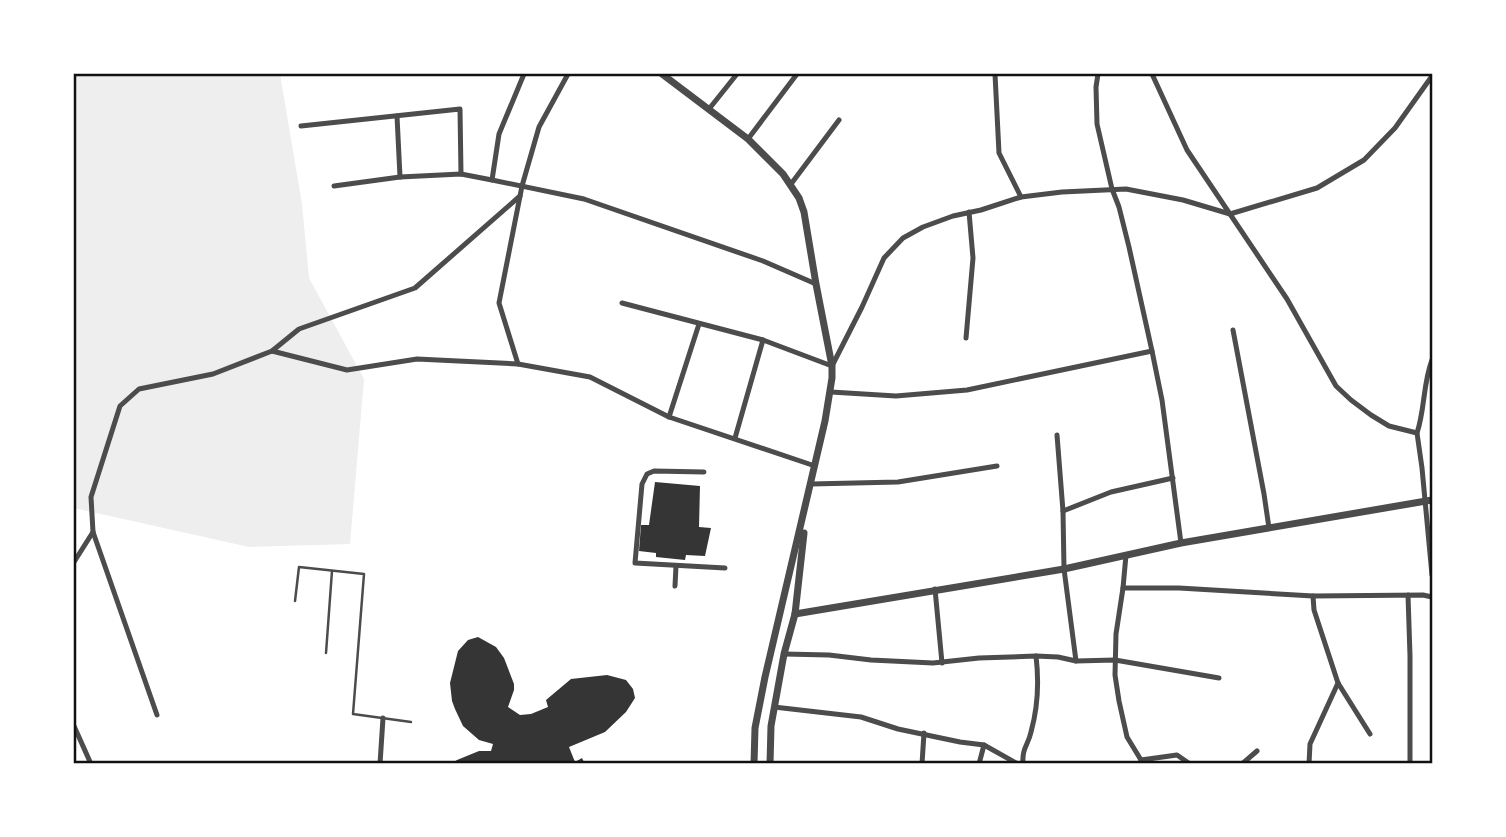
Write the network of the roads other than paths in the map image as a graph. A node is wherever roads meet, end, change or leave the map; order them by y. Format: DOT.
graph roads {
  1 [pos="524,74"];
  2 [pos="568,74"];
  3 [pos="737,74"];
  4 [pos="797,74"];
  5 [pos="995,74"];
  6 [pos="1098,74"];
  7 [pos="1152,74"];
  8 [pos="1425,74"];
  9 [pos="668,75"];
  10 [pos="1432,76"];
  11 [pos="709,109"];
  12 [pos="397,116"];
  13 [pos="839,120"];
  14 [pos="301,126"];
  15 [pos="748,139"];
  16 [pos="461,174"];
  17 [pos="400,177"];
  18 [pos="492,180"];
  19 [pos="790,184"];
  20 [pos="334,186"];
  21 [pos="522,186"];
  22 [pos="1112,188"];
  23 [pos="520,195"];
  24 [pos="1021,197"];
  25 [pos="969,212"];
  26 [pos="1230,214"];
  27 [pos="816,284"];
  28 [pos="622,303"];
  29 [pos="699,324"];
  30 [pos="1233,330"];
  31 [pos="966,338"];
  32 [pos="763,340"];
  33 [pos="272,351"];
  34 [pos="1152,351"];
  35 [pos="1433,360"];
  36 [pos="518,364"];
  37 [pos="832,366"];
  38 [pos="831,391"];
  39 [pos="669,417"];
  40 [pos="1417,433"];
  41 [pos="1057,435"];
  42 [pos="735,438"];
  43 [pos="815,466"];
  44 [pos="997,466"];
  45 [pos="704,472"];
  46 [pos="1173,478"];
  47 [pos="811,484"];
  48 [pos="1429,501"];
  49 [pos="806,504"];
  50 [pos="1063,511"];
  51 [pos="1269,528"];
  52 [pos="93,532"];
  53 [pos="1181,543"];
  54 [pos="1126,555"];
  55 [pos="74,562"];
  56 [pos="676,566"];
  57 [pos="725,568"];
  58 [pos="1064,569"];
  59 [pos="332,571"];
  60 [pos="1433,575"];
  61 [pos="675,586"];
  62 [pos="1123,588"];
  63 [pos="936,589"];
  64 [pos="1408,595"];
  65 [pos="1313,596"];
  66 [pos="1433,597"];
  67 [pos="295,601"];
  68 [pos="794,614"];
  69 [pos="326,653"];
  70 [pos="784,654"];
  71 [pos="1037,656"];
  72 [pos="1076,660"];
  73 [pos="1115,660"];
  74 [pos="943,663"];
  75 [pos="1219,678"];
  76 [pos="1338,684"];
  77 [pos="774,707"];
  78 [pos="157,715"];
  79 [pos="383,718"];
  80 [pos="411,722"];
  81 [pos="74,726"];
  82 [pos="924,733"];
  83 [pos="1370,734"];
  84 [pos="984,745"];
  85 [pos="1257,751"];
  86 [pos="1141,762"];
  87 [pos="91,764"];
  88 [pos="380,764"];
  89 [pos="754,764"];
  90 [pos="770,764"];
  91 [pos="922,764"];
  92 [pos="979,764"];
  93 [pos="1021,764"];
  94 [pos="1190,764"];
  95 [pos="1242,764"];
  96 [pos="1309,764"];
  97 [pos="1410,764"];
  1 -- 18 [label="street"];
  2 -- 21 [label="street"];
  3 -- 11 [label="street"];
  4 -- 15 [label="street"];
  5 -- 24 [label="street"];
  6 -- 22 [label="street"];
  7 -- 26 [label="street"];
  8 -- 10 [label="street"];
  9 -- 11 [label="street"];
  10 -- 26 [label="street"];
  11 -- 15 [label="street"];
  12 -- 14 [label="street"];
  12 -- 16 [label="street"];
  12 -- 17 [label="street"];
  13 -- 19 [label="street"];
  15 -- 19 [label="street"];
  16 -- 17 [label="street"];
  16 -- 18 [label="street"];
  17 -- 20 [label="street"];
  18 -- 21 [label="street"];
  19 -- 27 [label="street"];
  21 -- 23 [label="street"];
  21 -- 27 [label="street"];
  22 -- 24 [label="street"];
  22 -- 26 [label="street"];
  22 -- 34 [label="street"];
  23 -- 33 [label="street"];
  23 -- 36 [label="street"];
  24 -- 25 [label="street"];
  25 -- 31 [label="street"];
  25 -- 37 [label="street"];
  26 -- 40 [label="street"];
  27 -- 37 [label="street"];
  28 -- 29 [label="street"];
  29 -- 32 [label="street"];
  29 -- 39 [label="street"];
  30 -- 51 [label="street"];
  32 -- 37 [label="street"];
  32 -- 42 [label="street"];
  33 -- 36 [label="street"];
  33 -- 52 [label="street"];
  34 -- 38 [label="street"];
  34 -- 46 [label="street"];
  35 -- 40 [label="street"];
  36 -- 39 [label="street"];
  37 -- 38 [label="street"];
  38 -- 43 [label="street"];
  39 -- 42 [label="street"];
  40 -- 48 [label="street"];
  41 -- 50 [label="street"];
  42 -- 43 [label="street"];
  43 -- 47 [label="street"];
  44 -- 47 [label="street"];
  45 -- 56 [label="street"];
  46 -- 50 [label="street"];
  46 -- 53 [label="street"];
  47 -- 49 [label="street"];
  48 -- 51 [label="street"];
  48 -- 60 [label="street"];
  49 -- 68 [label="street"];
  49 -- 89 [label="street"];
  50 -- 58 [label="street"];
  51 -- 53 [label="street"];
  52 -- 55 [label="street"];
  52 -- 78 [label="street"];
  53 -- 54 [label="street"];
  54 -- 58 [label="street"];
  54 -- 62 [label="street"];
  56 -- 57 [label="street"];
  56 -- 61 [label="street"];
  58 -- 63 [label="street"];
  58 -- 72 [label="street"];
  59 -- 67 [label="lane"];
  59 -- 69 [label="lane"];
  59 -- 79 [label="lane"];
  62 -- 65 [label="street"];
  62 -- 73 [label="street"];
  63 -- 68 [label="street"];
  63 -- 74 [label="street"];
  64 -- 65 [label="street"];
  64 -- 66 [label="street"];
  64 -- 97 [label="street"];
  65 -- 76 [label="street"];
  68 -- 70 [label="street"];
  70 -- 74 [label="street"];
  70 -- 77 [label="street"];
  71 -- 72 [label="street"];
  71 -- 74 [label="street"];
  71 -- 93 [label="street"];
  72 -- 73 [label="street"];
  73 -- 75 [label="street"];
  73 -- 86 [label="street"];
  76 -- 83 [label="street"];
  76 -- 96 [label="street"];
  77 -- 82 [label="street"];
  77 -- 90 [label="street"];
  79 -- 80 [label="lane"];
  79 -- 88 [label="street"];
  81 -- 87 [label="street"];
  82 -- 84 [label="street"];
  82 -- 91 [label="street"];
  84 -- 92 [label="street"];
  84 -- 93 [label="street"];
  85 -- 95 [label="street"];
  86 -- 94 [label="street"];
}
